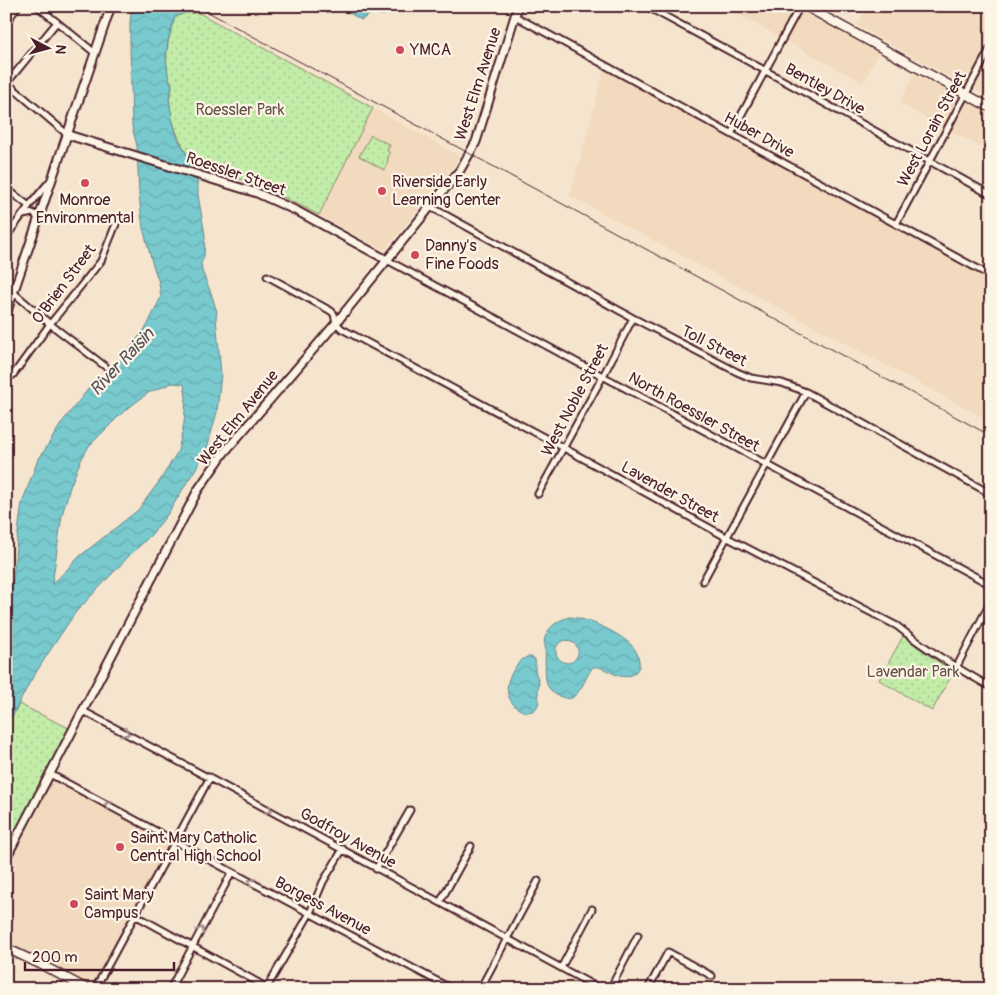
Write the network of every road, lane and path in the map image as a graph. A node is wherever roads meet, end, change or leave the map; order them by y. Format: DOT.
graph roads {
  1 [pos="18,6"];
  2 [pos="37,6"];
  3 [pos="111,6"];
  4 [pos="518,6"];
  5 [pos="646,6"];
  6 [pos="800,6"];
  7 [pos="805,6"];
  8 [pos="515,16"];
  9 [pos="56,22"];
  10 [pos="6,23"];
  11 [pos="991,46"];
  12 [pos="96,53"];
  13 [pos="766,71"];
  14 [pos="7,83"];
  15 [pos="965,94"];
  16 [pos="991,108"];
  17 [pos="731,134"];
  18 [pos="68,135"];
  19 [pos="929,161"];
  20 [pos="51,180"];
  21 [pos="6,188"];
  22 [pos="991,195"];
  23 [pos="29,206"];
  24 [pos="431,207"];
  25 [pos="23,215"];
  26 [pos="38,220"];
  27 [pos="116,224"];
  28 [pos="896,224"];
  29 [pos="6,237"];
  30 [pos="387,260"];
  31 [pos="267,276"];
  32 [pos="991,276"];
  33 [pos="14,293"];
  34 [pos="6,314"];
  35 [pos="633,318"];
  36 [pos="336,323"];
  37 [pos="50,324"];
  38 [pos="106,368"];
  39 [pos="6,374"];
  40 [pos="603,376"];
  41 [pos="806,392"];
  42 [pos="564,448"];
  43 [pos="766,466"];
  44 [pos="538,494"];
  45 [pos="991,494"];
  46 [pos="726,537"];
  47 [pos="703,582"];
  48 [pos="991,585"];
  49 [pos="991,601"];
  50 [pos="956,668"];
  51 [pos="991,687"];
  52 [pos="83,711"];
  53 [pos="50,774"];
  54 [pos="210,777"];
  55 [pos="410,810"];
  56 [pos="175,841"];
  57 [pos="471,846"];
  58 [pos="343,850"];
  59 [pos="6,858"];
  60 [pos="376,869"];
  61 [pos="232,872"];
  62 [pos="538,881"];
  63 [pos="440,902"];
  64 [pos="592,909"];
  65 [pos="310,912"];
  66 [pos="135,915"];
  67 [pos="638,934"];
  68 [pos="507,938"];
  69 [pos="192,947"];
  70 [pos="6,948"];
  71 [pos="561,968"];
  72 [pos="712,976"];
  73 [pos="268,988"];
  74 [pos="86,989"];
  75 [pos="95,989"];
  76 [pos="170,989"];
  77 [pos="452,989"];
  78 [pos="480,989"];
  79 [pos="600,989"];
  80 [pos="610,989"];
  81 [pos="648,989"];
  1 -- 10 [label="street"];
  2 -- 9 [label="street"];
  3 -- 12 [label="street"];
  4 -- 8 [label="street, West Elm Avenue"];
  5 -- 13 [label="street, Bentley Drive"];
  6 -- 13 [label="street"];
  7 -- 15 [label="main road"];
  8 -- 17 [label="street, Huber Drive"];
  8 -- 24 [label="street, West Elm Avenue"];
  9 -- 12 [label="street"];
  9 -- 14 [label="street"];
  11 -- 15 [label="street, West Lorain Street"];
  12 -- 18 [label="street"];
  13 -- 17 [label="street"];
  13 -- 19 [label="street, Bentley Drive"];
  14 -- 18 [label="street"];
  15 -- 16 [label="main road"];
  15 -- 19 [label="street, West Lorain Street"];
  17 -- 28 [label="street, Huber Drive"];
  18 -- 20 [label="street"];
  18 -- 30 [label="street, Roessler Street"];
  19 -- 22 [label="street, Bentley Drive"];
  19 -- 28 [label="street, West Lorain Street"];
  20 -- 23 [label="street"];
  20 -- 26 [label="street"];
  21 -- 23 [label="street"];
  23 -- 25 [label="street"];
  24 -- 30 [label="street, West Elm Avenue"];
  24 -- 35 [label="street, Toll Street"];
  25 -- 26 [label="street"];
  25 -- 29 [label="street"];
  26 -- 33 [label="street"];
  27 -- 37 [label="street, O'Brien Street"];
  28 -- 32 [label="street, Huber Drive"];
  30 -- 36 [label="street, West Elm Avenue"];
  30 -- 40 [label="street, North Roessler Street"];
  31 -- 36 [label="street, Lavender Street"];
  33 -- 34 [label="street"];
  33 -- 37 [label="street"];
  35 -- 40 [label="street, West Noble Street"];
  35 -- 41 [label="street, Toll Street"];
  36 -- 42 [label="street, Lavender Street"];
  36 -- 52 [label="street, West Elm Avenue"];
  37 -- 38 [label="street"];
  37 -- 39 [label="street, O'Brien Street"];
  40 -- 42 [label="street, West Noble Street"];
  40 -- 43 [label="street, North Roessler Street"];
  41 -- 43 [label="street"];
  41 -- 45 [label="street, Toll Street"];
  42 -- 44 [label="street, West Noble Street"];
  42 -- 46 [label="street, Lavender Street"];
  43 -- 46 [label="street"];
  43 -- 48 [label="street, North Roessler Street"];
  46 -- 47 [label="street"];
  46 -- 50 [label="street, Lavender Street"];
  49 -- 50 [label="street"];
  50 -- 51 [label="street, Lavender Street"];
  52 -- 53 [label="street, West Elm Avenue"];
  52 -- 54 [label="street, Godfroy Avenue, one-way"];
  56 -- 53 [label="street, Borgess Avenue, one-way"];
  53 -- 59 [label="street, West Elm Avenue"];
  54 -- 56 [label="street"];
  54 -- 58 [label="street, Godfroy Avenue, one-way"];
  55 -- 60 [label="street"];
  56 -- 61 [label="street, Borgess Avenue"];
  56 -- 66 [label="street"];
  57 -- 63 [label="street"];
  58 -- 60 [label="street, Godfroy Avenue"];
  58 -- 65 [label="street"];
  60 -- 63 [label="street, Godfroy Avenue"];
  65 -- 61 [label="street, Borgess Avenue, one-way"];
  69 -- 61 [label="street, one-way"];
  62 -- 68 [label="street"];
  63 -- 68 [label="street, Godfroy Avenue"];
  64 -- 71 [label="street"];
  65 -- 73 [label="street"];
  65 -- 77 [label="street, Borgess Avenue"];
  66 -- 69 [label="street"];
  66 -- 75 [label="street"];
  67 -- 80 [label="street"];
  68 -- 71 [label="street, Godfroy Avenue"];
  68 -- 78 [label="street"];
  69 -- 73 [label="street"];
  69 -- 76 [label="street"];
  70 -- 74 [label="main road"];
  71 -- 79 [label="street, Godfroy Avenue"];
  72 -- 81 [label="street"];
}
